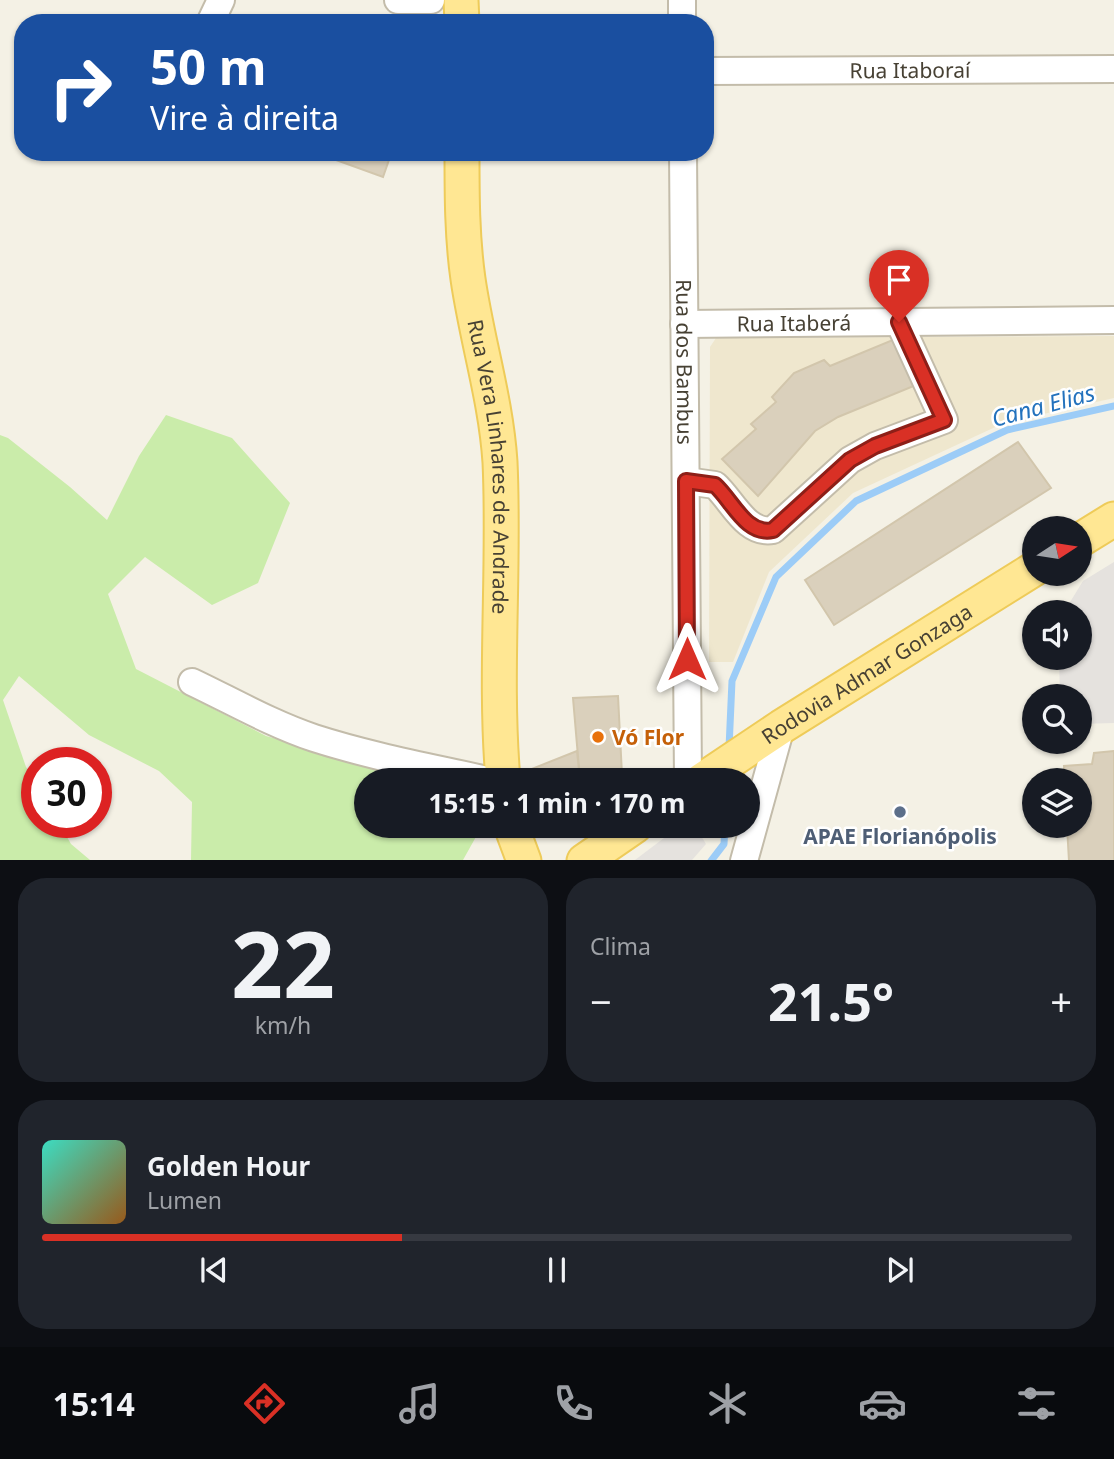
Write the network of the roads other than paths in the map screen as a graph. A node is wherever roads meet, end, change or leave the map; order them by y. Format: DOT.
graph roads {
  1 [pos="398,0"];
  2 [pos="430,0"];
  3 [pos="1114,69"];
  4 [pos="714,71"];
  5 [pos="462,161"];
  6 [pos="683,161"];
  7 [pos="1114,320"];
  8 [pos="899,322"];
  9 [pos="684,324"];
  10 [pos="686,481"];
  11 [pos="1114,519"];
  12 [pos="1092,533"];
  13 [pos="1022,577"];
  14 [pos="192,682"];
  15 [pos="768,736"];
  16 [pos="434,768"];
  17 [pos="502,768"];
  18 [pos="688,768"];
  19 [pos="720,768"];
  20 [pos="516,838"];
  21 [pos="617,838"];
  22 [pos="524,860"];
  23 [pos="584,860"];
  24 [pos="744,860"];
  1 -- 2 [label="street"];
  3 -- 4 [label="street, Rua Itaboraí"];
  5 -- 17 [label="main road, Rua Vera Linhares de Andrade"];
  6 -- 9 [label="street, Rua dos Bambus"];
  7 -- 8 [label="street, Rua Itaberá"];
  8 -- 9 [label="street, Rua Itaberá"];
  8 -- 10 [label="street"];
  9 -- 10 [label="street, Rua dos Bambus"];
  10 -- 18 [label="street, Rua dos Bambus"];
  11 -- 12 [label="main road"];
  13 -- 15 [label="main road, Rodovia Admar Gonzaga"];
  14 -- 16 [label="street"];
  15 -- 19 [label="main road, Rodovia Admar Gonzaga"];
  15 -- 24 [label="street"];
  20 -- 22 [label="main road"];
  21 -- 23 [label="main road"];
}
